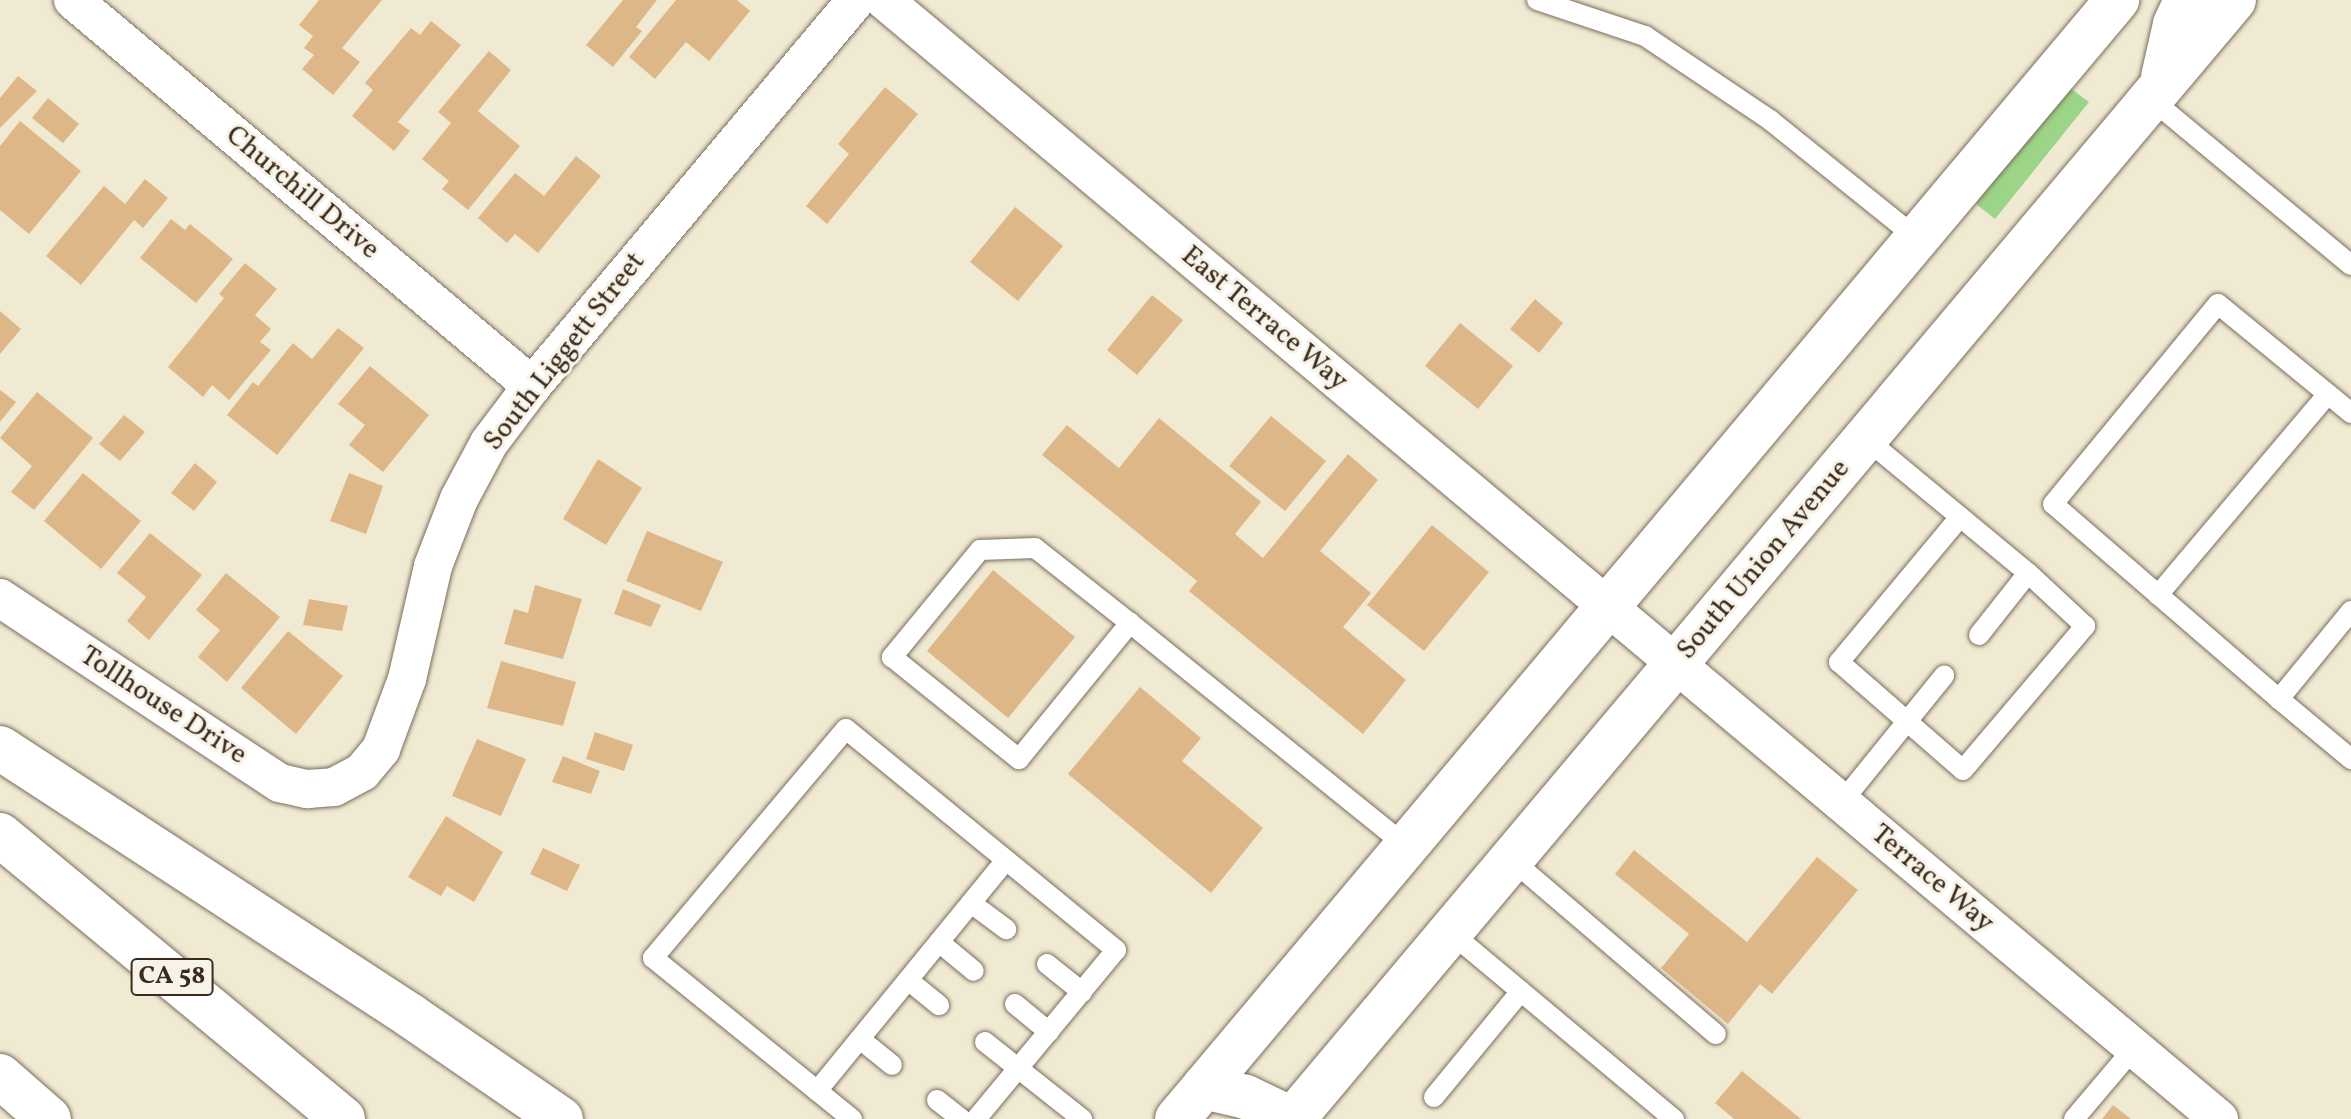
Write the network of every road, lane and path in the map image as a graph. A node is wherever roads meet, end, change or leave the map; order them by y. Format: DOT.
graph roads {
  1 [pos="73,0"];
  2 [pos="856,0"];
  3 [pos="884,0"];
  4 [pos="1537,0"];
  5 [pos="2117,0"];
  6 [pos="2186,0"];
  7 [pos="2234,0"];
  8 [pos="2156,93"];
  9 [pos="1917,238"];
  10 [pos="2351,265"];
  11 [pos="532,386"];
  12 [pos="2328,394"];
  13 [pos="2351,413"];
  14 [pos="1866,439"];
  15 [pos="1960,517"];
  16 [pos="2028,573"];
  17 [pos="2158,595"];
  18 [pos="0,598"];
  19 [pos="1607,607"];
  20 [pos="2351,611"];
  21 [pos="1130,623"];
  22 [pos="1979,635"];
  23 [pos="1660,651"];
  24 [pos="1944,676"];
  25 [pos="2279,699"];
  26 [pos="1907,722"];
  27 [pos="0,748"];
  28 [pos="2351,759"];
  29 [pos="334,787"];
  30 [pos="1841,803"];
  31 [pos="0,835"];
  32 [pos="1406,846"];
  33 [pos="1006,860"];
  34 [pos="1512,860"];
  35 [pos="971,903"];
  36 [pos="1006,929"];
  37 [pos="1450,932"];
  38 [pos="939,942"];
  39 [pos="1047,964"];
  40 [pos="974,971"];
  41 [pos="908,980"];
  42 [pos="1521,991"];
  43 [pos="1082,992"];
  44 [pos="1015,1004"];
  45 [pos="939,1005"];
  46 [pos="1049,1032"];
  47 [pos="1716,1034"];
  48 [pos="860,1039"];
  49 [pos="985,1042"];
  50 [pos="2134,1048"];
  51 [pos="892,1065"];
  52 [pos="1019,1069"];
  53 [pos="0,1076"];
  54 [pos="817,1091"];
  55 [pos="1434,1097"];
  56 [pos="937,1100"];
  57 [pos="1190,1103"];
  58 [pos="49,1119"];
  59 [pos="343,1119"];
  60 [pos="561,1119"];
  61 [pos="852,1119"];
  62 [pos="961,1119"];
  63 [pos="976,1119"];
  64 [pos="1082,1119"];
  65 [pos="1293,1119"];
  66 [pos="1674,1119"];
  67 [pos="2074,1119"];
  68 [pos="2219,1119"];
  1 -- 11 [label="street, Churchill Drive"];
  2 -- 11 [label="street, South Liggett Street"];
  3 -- 19 [label="street, East Terrace Way"];
  4 -- 9 [label="lane"];
  5 -- 9 [label="main road"];
  6 -- 8 [label="main road"];
  7 -- 8 [label="main road, South Union Avenue"];
  8 -- 10 [label="lane"];
  8 -- 14 [label="main road, South Union Avenue"];
  9 -- 19 [label="main road"];
  11 -- 29 [label="street, South Liggett Street"];
  12 -- 13 [label="lane"];
  12 -- 17 [label="lane"];
  12 -- 17 [label="lane"];
  14 -- 15 [label="lane"];
  14 -- 23 [label="main road, South Union Avenue"];
  15 -- 16 [label="lane"];
  15 -- 26 [label="lane"];
  16 -- 22 [label="lane"];
  16 -- 26 [label="lane"];
  17 -- 25 [label="lane"];
  18 -- 29 [label="street, Tollhouse Drive"];
  19 -- 23 [label="street, East Terrace Way"];
  19 -- 32 [label="main road"];
  20 -- 25 [label="lane"];
  21 -- 21 [label="lane"];
  21 -- 32 [label="lane"];
  23 -- 30 [label="street, Terrace Way"];
  23 -- 34 [label="main road, South Union Avenue"];
  24 -- 26 [label="lane"];
  25 -- 28 [label="lane"];
  26 -- 30 [label="lane"];
  27 -- 60 [label="main road"];
  30 -- 50 [label="street, Terrace Way"];
  31 -- 59 [label="main road, CA 58"];
  32 -- 57 [label="main road"];
  33 -- 35 [label="lane"];
  33 -- 43 [label="lane"];
  33 -- 54 [label="lane"];
  34 -- 37 [label="main road, South Union Avenue"];
  34 -- 47 [label="lane"];
  35 -- 36 [label="lane"];
  35 -- 38 [label="lane"];
  37 -- 42 [label="lane"];
  37 -- 65 [label="main road, South Union Avenue"];
  38 -- 40 [label="lane"];
  38 -- 41 [label="lane"];
  39 -- 43 [label="lane"];
  41 -- 45 [label="lane"];
  41 -- 48 [label="lane"];
  42 -- 55 [label="lane"];
  42 -- 66 [label="lane"];
  43 -- 46 [label="lane"];
  44 -- 46 [label="lane"];
  46 -- 52 [label="lane"];
  48 -- 51 [label="lane"];
  48 -- 54 [label="lane"];
  49 -- 52 [label="lane"];
  50 -- 67 [label="lane"];
  50 -- 68 [label="street, Terrace Way"];
  52 -- 63 [label="lane"];
  52 -- 64 [label="lane"];
  53 -- 58 [label="main road"];
  54 -- 61 [label="lane"];
  56 -- 62 [label="lane"];
  57 -- 65 [label="main road"];
}
